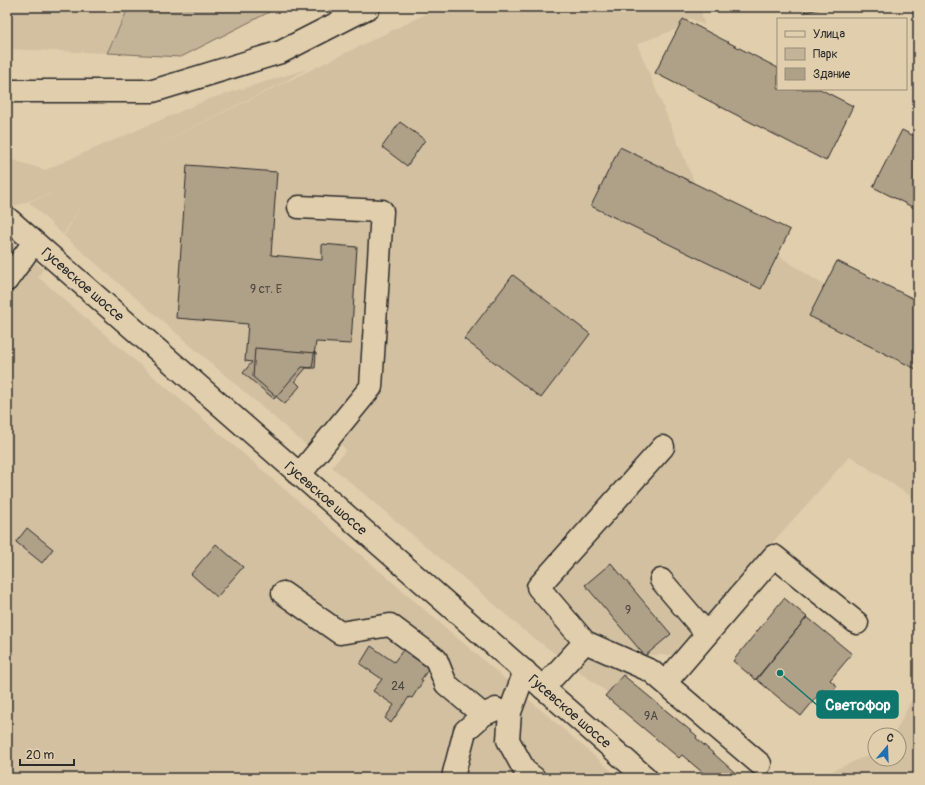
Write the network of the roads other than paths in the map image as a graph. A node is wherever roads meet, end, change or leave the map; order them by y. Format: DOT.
graph roads {
  1 [pos="369,7"];
  2 [pos="7,91"];
  3 [pos="299,207"];
  4 [pos="7,218"];
  5 [pos="34,242"];
  6 [pos="7,280"];
  7 [pos="663,447"];
  8 [pos="299,475"];
  9 [pos="660,580"];
  10 [pos="283,593"];
  11 [pos="857,623"];
  12 [pos="707,634"];
  13 [pos="585,642"];
  14 [pos="525,671"];
  15 [pos="665,683"];
  16 [pos="544,688"];
  17 [pos="514,702"];
  18 [pos="483,715"];
  19 [pos="760,764"];
  20 [pos="456,778"];
  21 [pos="534,778"];
  22 [pos="646,778"];
  1 -- 2 [label="main road"];
  3 -- 8 [label="main road"];
  4 -- 5 [label="main road, Гусевское шоссе"];
  5 -- 6 [label="main road"];
  5 -- 8 [label="main road, Гусевское шоссе"];
  7 -- 13 [label="main road"];
  8 -- 14 [label="main road, Гусевское шоссе"];
  9 -- 12 [label="main road"];
  10 -- 18 [label="main road"];
  11 -- 12 [label="main road"];
  12 -- 15 [label="main road"];
  13 -- 15 [label="main road"];
  13 -- 16 [label="main road"];
  14 -- 16 [label="main road, Гусевское шоссе"];
  14 -- 17 [label="main road"];
  15 -- 19 [label="main road"];
  16 -- 22 [label="main road, Гусевское шоссе"];
  17 -- 18 [label="main road"];
  17 -- 21 [label="main road"];
  18 -- 20 [label="main road"];
}
